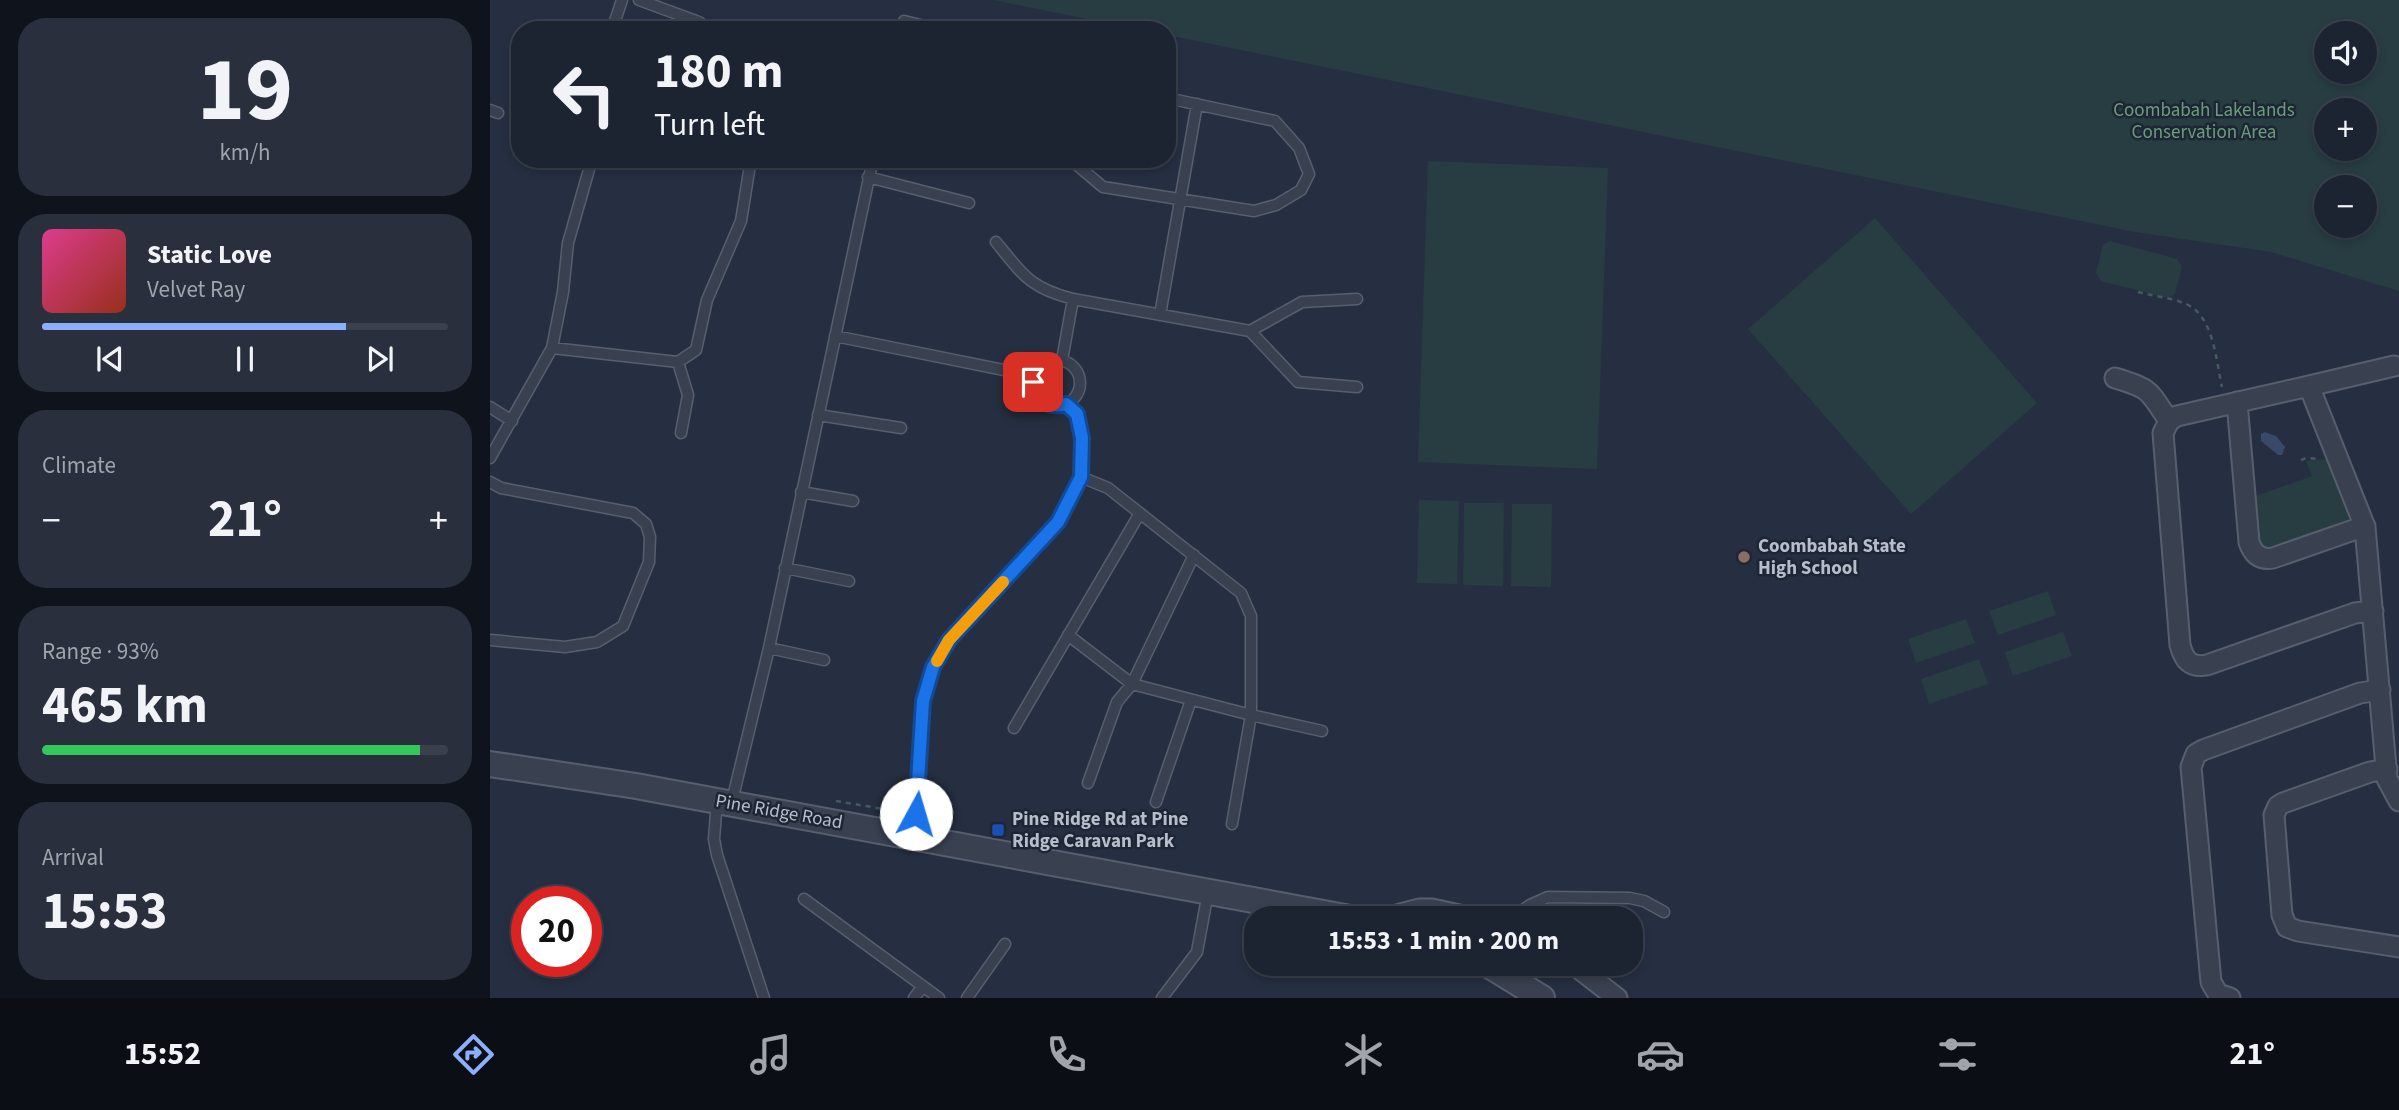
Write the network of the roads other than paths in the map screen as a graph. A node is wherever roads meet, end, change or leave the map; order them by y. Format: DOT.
graph roads {
  1 [pos="622,0"];
  2 [pos="639,0"];
  3 [pos="615,21"];
  4 [pos="696,21"];
  5 [pos="1176,100"];
  6 [pos="1197,104"];
  7 [pos="589,168"];
  8 [pos="750,168"];
  9 [pos="870,168"];
  10 [pos="1081,168"];
  11 [pos="868,177"];
  12 [pos="1180,200"];
  13 [pos="969,203"];
  14 [pos="996,242"];
  15 [pos="1073,299"];
  16 [pos="1357,299"];
  17 [pos="1160,315"];
  18 [pos="1250,331"];
  19 [pos="835,335"];
  20 [pos="552,348"];
  21 [pos="1062,360"];
  22 [pos="678,362"];
  23 [pos="2394,366"];
  24 [pos="1034,376"];
  25 [pos="2115,378"];
  26 [pos="2309,386"];
  27 [pos="1357,387"];
  28 [pos="1066,404"];
  29 [pos="2231,404"];
  30 [pos="490,407"];
  31 [pos="818,415"];
  32 [pos="512,421"];
  33 [pos="2169,421"];
  34 [pos="901,428"];
  35 [pos="681,433"];
  36 [pos="490,458"];
  37 [pos="1081,477"];
  38 [pos="490,482"];
  39 [pos="802,492"];
  40 [pos="853,502"];
  41 [pos="1140,513"];
  42 [pos="2365,526"];
  43 [pos="1194,555"];
  44 [pos="785,568"];
  45 [pos="849,581"];
  46 [pos="2373,611"];
  47 [pos="1068,635"];
  48 [pos="490,640"];
  49 [pos="769,648"];
  50 [pos="824,660"];
  51 [pos="1132,684"];
  52 [pos="2380,690"];
  53 [pos="1191,700"];
  54 [pos="1251,715"];
  55 [pos="1014,728"];
  56 [pos="1322,731"];
  57 [pos="490,765"];
  58 [pos="2387,769"];
  59 [pos="1088,783"];
  60 [pos="2399,801"];
  61 [pos="724,802"];
  62 [pos="1156,802"];
  63 [pos="1232,824"];
  64 [pos="912,836"];
  65 [pos="1208,891"];
  66 [pos="804,899"];
  67 [pos="1287,906"];
  68 [pos="1529,906"];
  69 [pos="1664,912"];
  70 [pos="1005,944"];
  71 [pos="2399,947"];
  72 [pos="1508,976"];
  73 [pos="1589,976"];
  74 [pos="923,986"];
  75 [pos="764,998"];
  76 [pos="914,998"];
  77 [pos="939,998"];
  78 [pos="967,998"];
  79 [pos="1162,998"];
  80 [pos="1542,998"];
  81 [pos="1617,998"];
  82 [pos="2230,998"];
  1 -- 3 [label="lane"];
  2 -- 4 [label="lane"];
  5 -- 6 [label="lane"];
  6 -- 12 [label="lane"];
  6 -- 12 [label="lane"];
  7 -- 20 [label="lane"];
  8 -- 22 [label="lane"];
  9 -- 11 [label="lane"];
  10 -- 12 [label="lane"];
  11 -- 13 [label="lane"];
  11 -- 19 [label="lane"];
  12 -- 17 [label="lane"];
  14 -- 15 [label="lane"];
  15 -- 17 [label="lane"];
  15 -- 21 [label="lane"];
  16 -- 18 [label="lane"];
  17 -- 18 [label="lane"];
  18 -- 27 [label="lane"];
  19 -- 24 [label="lane"];
  19 -- 31 [label="lane"];
  20 -- 22 [label="lane"];
  20 -- 32 [label="lane"];
  21 -- 24 [label="lane"];
  21 -- 28 [label="lane"];
  22 -- 35 [label="lane"];
  23 -- 26 [label="street"];
  24 -- 28 [label="lane"];
  25 -- 33 [label="street"];
  26 -- 29 [label="street"];
  26 -- 42 [label="street"];
  28 -- 37 [label="lane"];
  29 -- 33 [label="street"];
  29 -- 42 [label="street"];
  30 -- 32 [label="lane"];
  31 -- 34 [label="lane"];
  31 -- 39 [label="lane"];
  32 -- 36 [label="lane"];
  33 -- 46 [label="street"];
  37 -- 41 [label="lane"];
  37 -- 64 [label="lane"];
  38 -- 48 [label="lane"];
  39 -- 40 [label="lane"];
  39 -- 44 [label="lane"];
  41 -- 43 [label="lane"];
  41 -- 47 [label="lane"];
  42 -- 46 [label="street"];
  43 -- 51 [label="lane"];
  43 -- 54 [label="lane"];
  44 -- 45 [label="lane"];
  44 -- 49 [label="lane"];
  46 -- 52 [label="street"];
  47 -- 51 [label="lane"];
  47 -- 55 [label="lane"];
  49 -- 50 [label="lane"];
  49 -- 61 [label="lane"];
  51 -- 53 [label="lane"];
  51 -- 59 [label="lane"];
  52 -- 58 [label="street"];
  52 -- 82 [label="street"];
  53 -- 54 [label="lane"];
  53 -- 62 [label="lane"];
  54 -- 56 [label="lane"];
  54 -- 63 [label="lane"];
  57 -- 61 [label="street, Pine Ridge Road"];
  58 -- 60 [label="street"];
  58 -- 71 [label="street"];
  61 -- 64 [label="street, Pine Ridge Road"];
  61 -- 75 [label="lane"];
  64 -- 65 [label="street, Pine Ridge Road"];
  65 -- 67 [label="street, Pine Ridge Road"];
  65 -- 79 [label="lane"];
  66 -- 74 [label="lane"];
  68 -- 69 [label="lane"];
  70 -- 78 [label="lane"];
  72 -- 80 [label="street"];
  73 -- 81 [label="street"];
  74 -- 76 [label="lane"];
  74 -- 77 [label="lane"];
}
